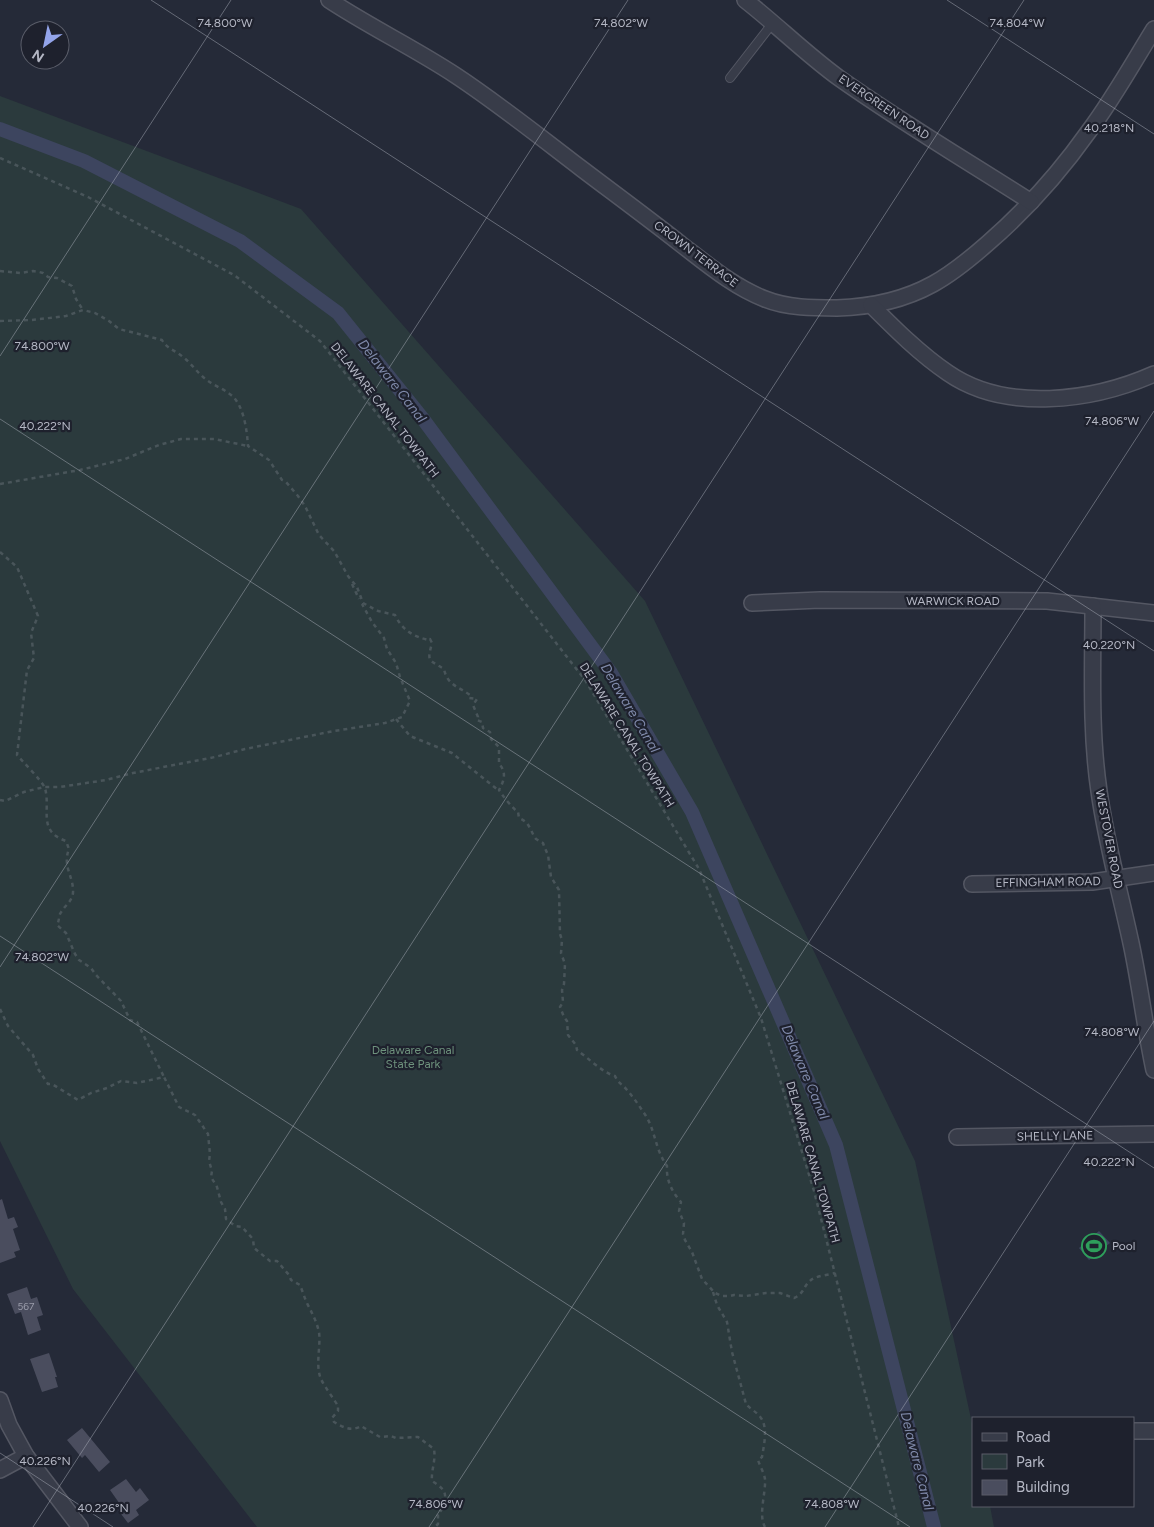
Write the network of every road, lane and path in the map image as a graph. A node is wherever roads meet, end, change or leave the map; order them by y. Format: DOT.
graph roads {
  1 [pos="329,0"];
  2 [pos="745,0"];
  3 [pos="772,24"];
  4 [pos="1154,29"];
  5 [pos="730,78"];
  6 [pos="0,158"];
  7 [pos="1031,202"];
  8 [pos="0,271"];
  9 [pos="871,305"];
  10 [pos="83,310"];
  11 [pos="0,321"];
  12 [pos="1154,374"];
  13 [pos="248,446"];
  14 [pos="0,484"];
  15 [pos="0,552"];
  16 [pos="348,576"];
  17 [pos="752,603"];
  18 [pos="1093,606"];
  19 [pos="1154,613"];
  20 [pos="396,719"];
  21 [pos="44,787"];
  22 [pos="499,790"];
  23 [pos="0,800"];
  24 [pos="1154,873"];
  25 [pos="1116,879"];
  26 [pos="972,884"];
  27 [pos="0,1008"];
  28 [pos="1154,1070"];
  29 [pos="164,1077"];
  30 [pos="1154,1134"];
  31 [pos="957,1137"];
  32 [pos="835,1273"];
  33 [pos="712,1290"];
  34 [pos="0,1400"];
  35 [pos="1134,1431"];
  36 [pos="1154,1431"];
  37 [pos="26,1456"];
  38 [pos="0,1470"];
  39 [pos="80,1527"];
  40 [pos="435,1527"];
  41 [pos="765,1527"];
  42 [pos="899,1527"];
  1 -- 9 [label="street, CROWN TERRACE"];
  2 -- 3 [label="street, EVERGREEN ROAD"];
  3 -- 5 [label="lane"];
  3 -- 7 [label="street, EVERGREEN ROAD"];
  4 -- 7 [label="street, CROWN TERRACE"];
  6 -- 32 [label="path, DELAWARE CANAL TOWPATH"];
  7 -- 9 [label="street, CROWN TERRACE"];
  8 -- 10 [label="path"];
  9 -- 12 [label="street"];
  10 -- 11 [label="path"];
  10 -- 13 [label="path"];
  13 -- 14 [label="path"];
  13 -- 16 [label="path"];
  15 -- 21 [label="path"];
  16 -- 20 [label="path"];
  16 -- 22 [label="path"];
  17 -- 18 [label="street, WARWICK ROAD"];
  18 -- 19 [label="street, WARWICK ROAD"];
  18 -- 25 [label="street, WESTOVER ROAD"];
  20 -- 21 [label="path"];
  20 -- 22 [label="path"];
  21 -- 23 [label="path"];
  21 -- 29 [label="path"];
  22 -- 33 [label="path"];
  24 -- 25 [label="street, EFFINGHAM ROAD"];
  25 -- 26 [label="street, EFFINGHAM ROAD"];
  25 -- 28 [label="street, WESTOVER ROAD"];
  27 -- 29 [label="path"];
  29 -- 40 [label="path"];
  30 -- 31 [label="street, SHELLY LANE"];
  32 -- 33 [label="path"];
  32 -- 42 [label="path, DELAWARE CANAL TOWPATH"];
  33 -- 41 [label="path"];
  34 -- 37 [label="street"];
  35 -- 36 [label="street"];
  37 -- 38 [label="street"];
  37 -- 39 [label="street"];
}
